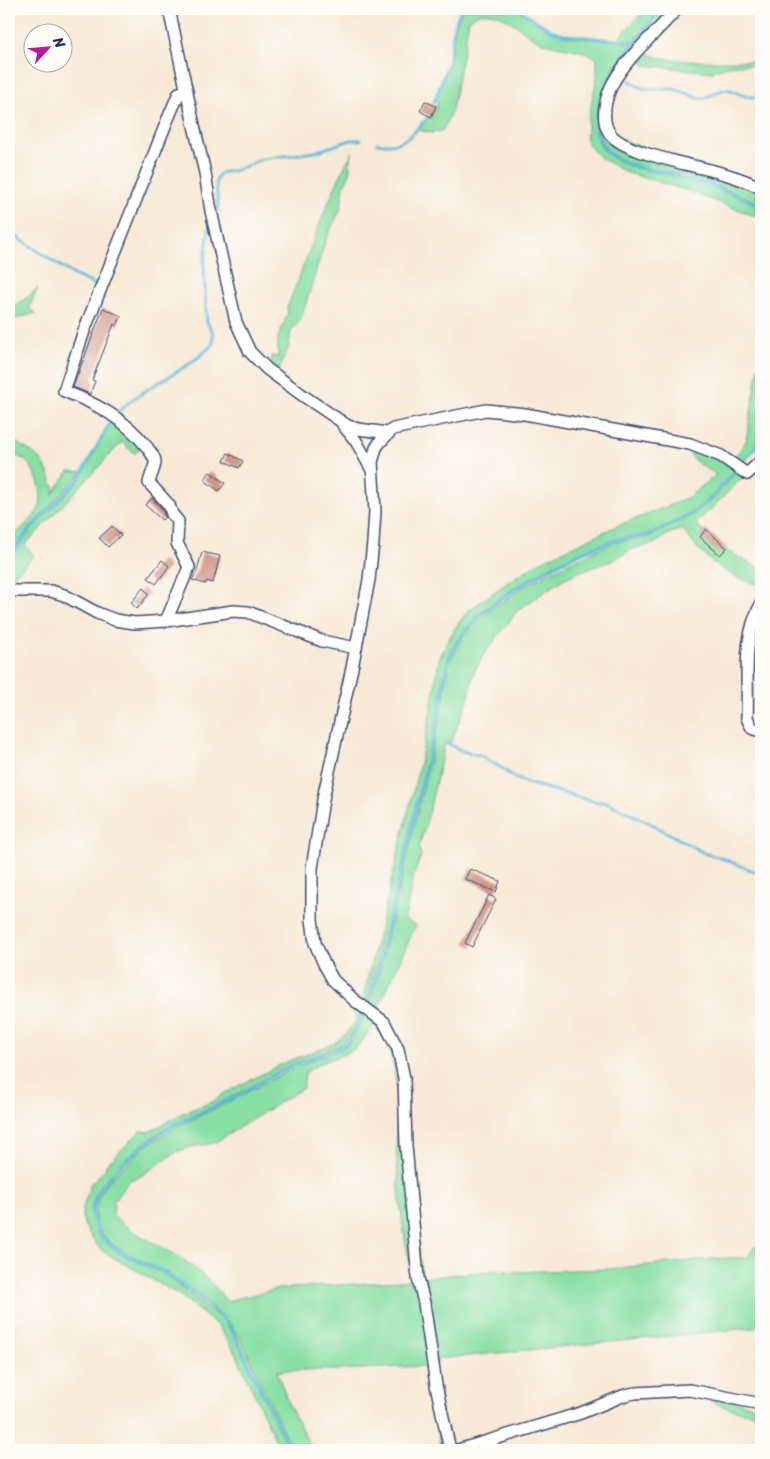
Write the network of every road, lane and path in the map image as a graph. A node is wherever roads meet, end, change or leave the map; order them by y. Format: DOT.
graph roads {
  1 [pos="169,9"];
  2 [pos="677,9"];
  3 [pos="187,92"];
  4 [pos="761,188"];
  5 [pos="339,420"];
  6 [pos="388,433"];
  7 [pos="761,461"];
  8 [pos="373,471"];
  9 [pos="9,592"];
  10 [pos="761,604"];
  11 [pos="166,621"];
  12 [pos="356,648"];
  13 [pos="761,731"];
  14 [pos="761,1404"];
  15 [pos="450,1450"];
  16 [pos="458,1450"];
  1 -- 3 [label="street"];
  2 -- 4 [label="street"];
  3 -- 5 [label="street"];
  3 -- 11 [label="street"];
  5 -- 6 [label="street"];
  5 -- 8 [label="street"];
  6 -- 7 [label="street"];
  6 -- 8 [label="street"];
  8 -- 12 [label="street"];
  9 -- 11 [label="street"];
  10 -- 13 [label="street"];
  11 -- 12 [label="street"];
  12 -- 15 [label="street"];
  14 -- 16 [label="street"];
}
